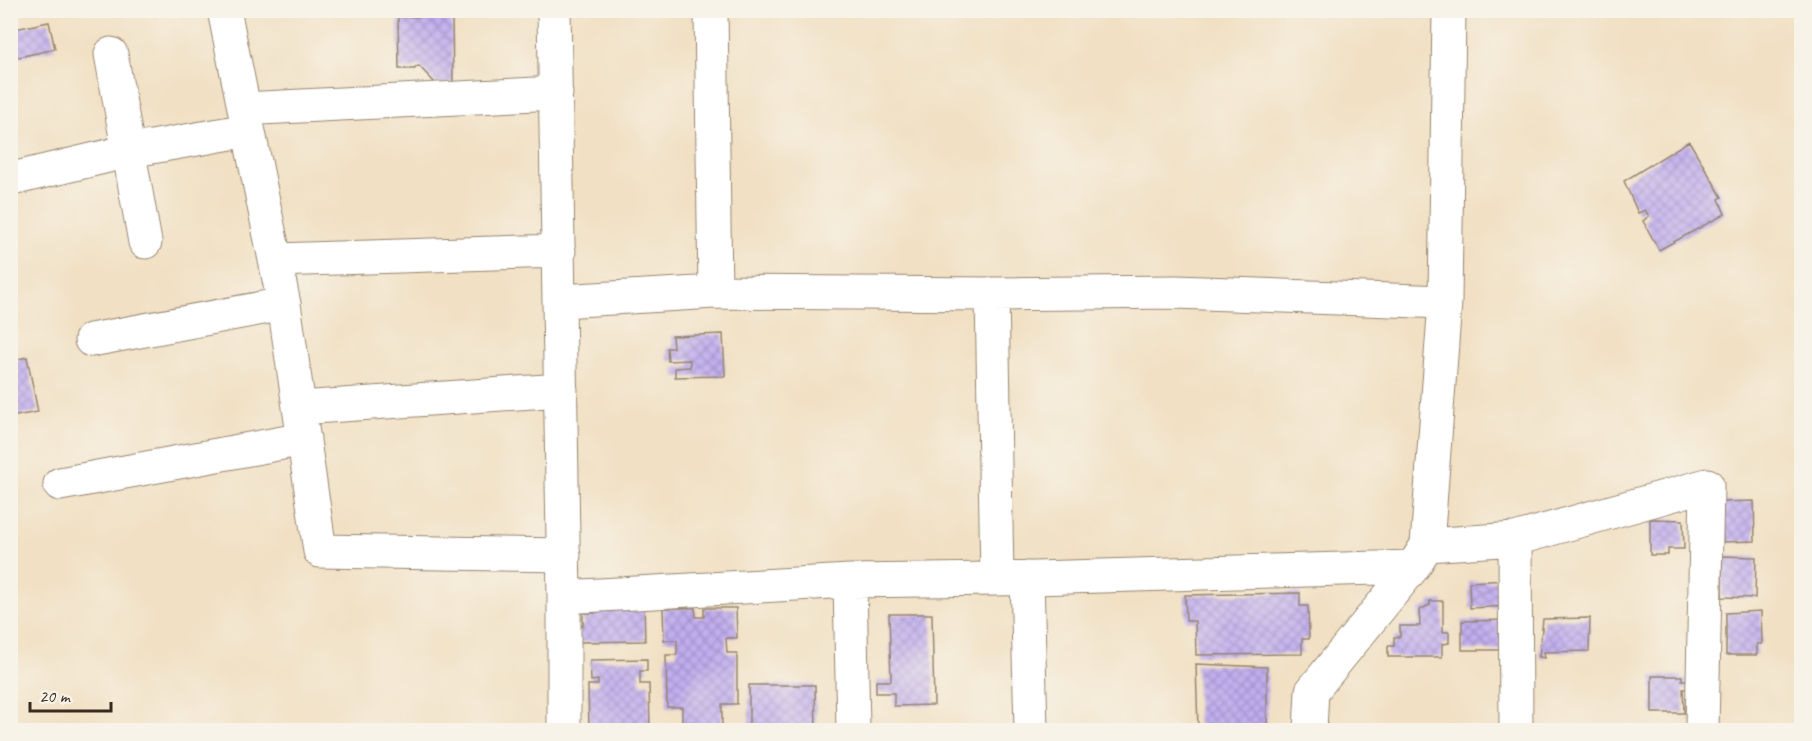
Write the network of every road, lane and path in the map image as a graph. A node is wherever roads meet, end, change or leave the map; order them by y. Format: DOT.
graph roads {
  1 [pos="224,10"];
  2 [pos="554,10"];
  3 [pos="711,10"];
  4 [pos="1449,10"];
  5 [pos="111,54"];
  6 [pos="556,93"];
  7 [pos="246,119"];
  8 [pos="129,151"];
  9 [pos="12,178"];
  10 [pos="146,242"];
  11 [pos="559,251"];
  12 [pos="275,260"];
  13 [pos="715,292"];
  14 [pos="992,294"];
  15 [pos="560,301"];
  16 [pos="1445,302"];
  17 [pos="284,304"];
  18 [pos="91,340"];
  19 [pos="561,390"];
  20 [pos="302,424"];
  21 [pos="60,484"];
  22 [pos="1515,539"];
  23 [pos="564,555"];
  24 [pos="1420,556"];
  25 [pos="1012,579"];
  26 [pos="850,581"];
  27 [pos="564,597"];
  28 [pos="564,730"];
  29 [pos="854,730"];
  30 [pos="1031,730"];
  31 [pos="1310,730"];
  32 [pos="1516,730"];
  33 [pos="1702,730"];
  1 -- 7 [label="street"];
  2 -- 6 [label="street"];
  3 -- 13 [label="street"];
  4 -- 16 [label="street"];
  5 -- 8 [label="street"];
  6 -- 7 [label="street"];
  6 -- 11 [label="street"];
  7 -- 8 [label="street"];
  7 -- 12 [label="street"];
  8 -- 9 [label="street"];
  8 -- 10 [label="street"];
  11 -- 12 [label="street"];
  11 -- 15 [label="street"];
  12 -- 17 [label="street"];
  13 -- 14 [label="street"];
  13 -- 15 [label="street"];
  14 -- 16 [label="street"];
  14 -- 25 [label="street"];
  15 -- 19 [label="street"];
  16 -- 24 [label="street"];
  17 -- 18 [label="street"];
  17 -- 20 [label="street"];
  19 -- 20 [label="street"];
  19 -- 23 [label="street"];
  20 -- 21 [label="street"];
  20 -- 23 [label="street"];
  22 -- 24 [label="street"];
  22 -- 32 [label="street"];
  22 -- 33 [label="street"];
  23 -- 27 [label="street"];
  24 -- 25 [label="street"];
  24 -- 31 [label="street"];
  25 -- 26 [label="street"];
  25 -- 30 [label="street"];
  26 -- 27 [label="street"];
  26 -- 29 [label="street"];
  27 -- 28 [label="street"];
}
